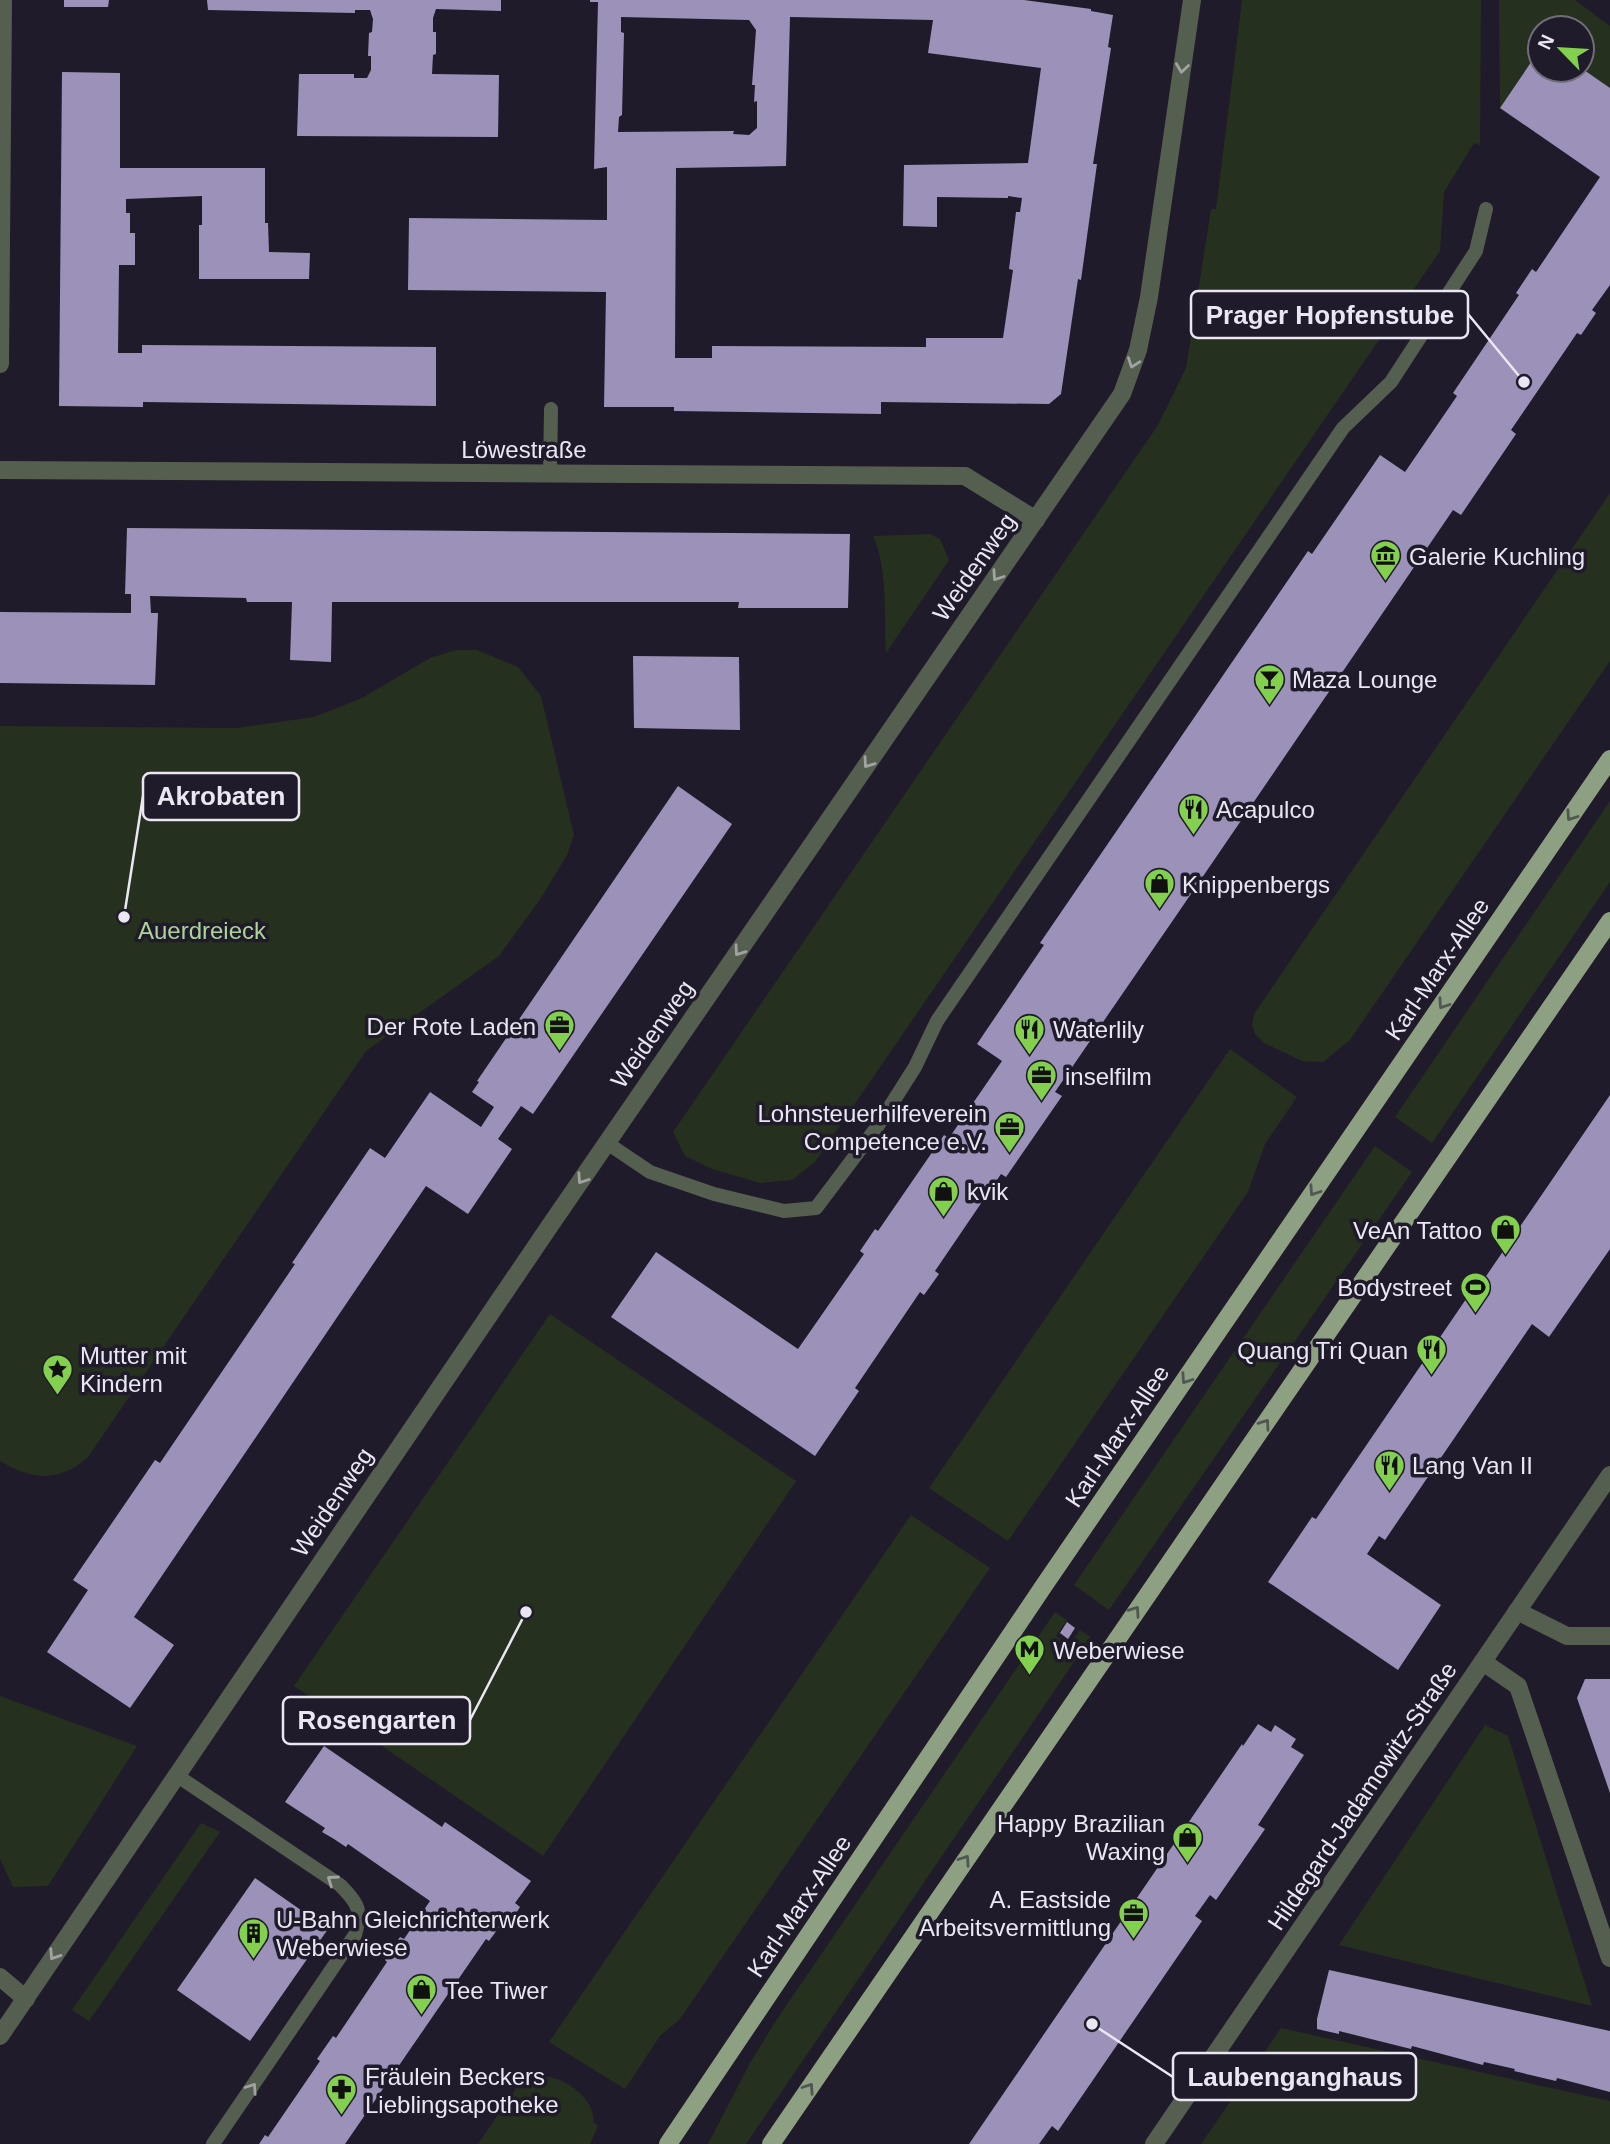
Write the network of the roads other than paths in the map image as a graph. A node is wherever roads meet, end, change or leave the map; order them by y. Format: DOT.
graph roads {
  1 [pos="3,0"];
  2 [pos="1192,0"];
  3 [pos="1486,209"];
  4 [pos="0,364"];
  5 [pos="551,409"];
  6 [pos="0,470"];
  7 [pos="550,474"];
  8 [pos="1036,520"];
  9 [pos="1610,760"];
  10 [pos="1610,921"];
  11 [pos="607,1143"];
  12 [pos="1610,1475"];
  13 [pos="1517,1611"];
  14 [pos="1610,1636"];
  15 [pos="1483,1662"];
  16 [pos="176,1775"];
  17 [pos="1610,1958"];
  18 [pos="0,1977"];
  19 [pos="26,1999"];
  20 [pos="0,2036"];
  21 [pos="213,2144"];
  22 [pos="668,2144"];
  23 [pos="771,2144"];
  24 [pos="1154,2144"];
  1 -- 4 [label="street"];
  2 -- 8 [label="street, Weidenweg, one-way"];
  3 -- 11 [label="lane"];
  5 -- 7 [label="lane"];
  6 -- 7 [label="street, Löwestraße"];
  7 -- 8 [label="street, Löwestraße"];
  8 -- 11 [label="street, Weidenweg, one-way"];
  9 -- 22 [label="main road, Karl-Marx-Allee, one-way"];
  23 -- 10 [label="main road, one-way"];
  11 -- 16 [label="street, Weidenweg, one-way"];
  12 -- 13 [label="street, Hildegard-Jadamowitz-Straße"];
  13 -- 14 [label="street"];
  13 -- 15 [label="street, Hildegard-Jadamowitz-Straße"];
  15 -- 17 [label="street"];
  15 -- 24 [label="street, Hildegard-Jadamowitz-Straße"];
  16 -- 19 [label="street, Weidenweg, one-way"];
  21 -- 16 [label="lane, one-way"];
  18 -- 19 [label="street"];
  19 -- 20 [label="street, Weidenweg"];
}
